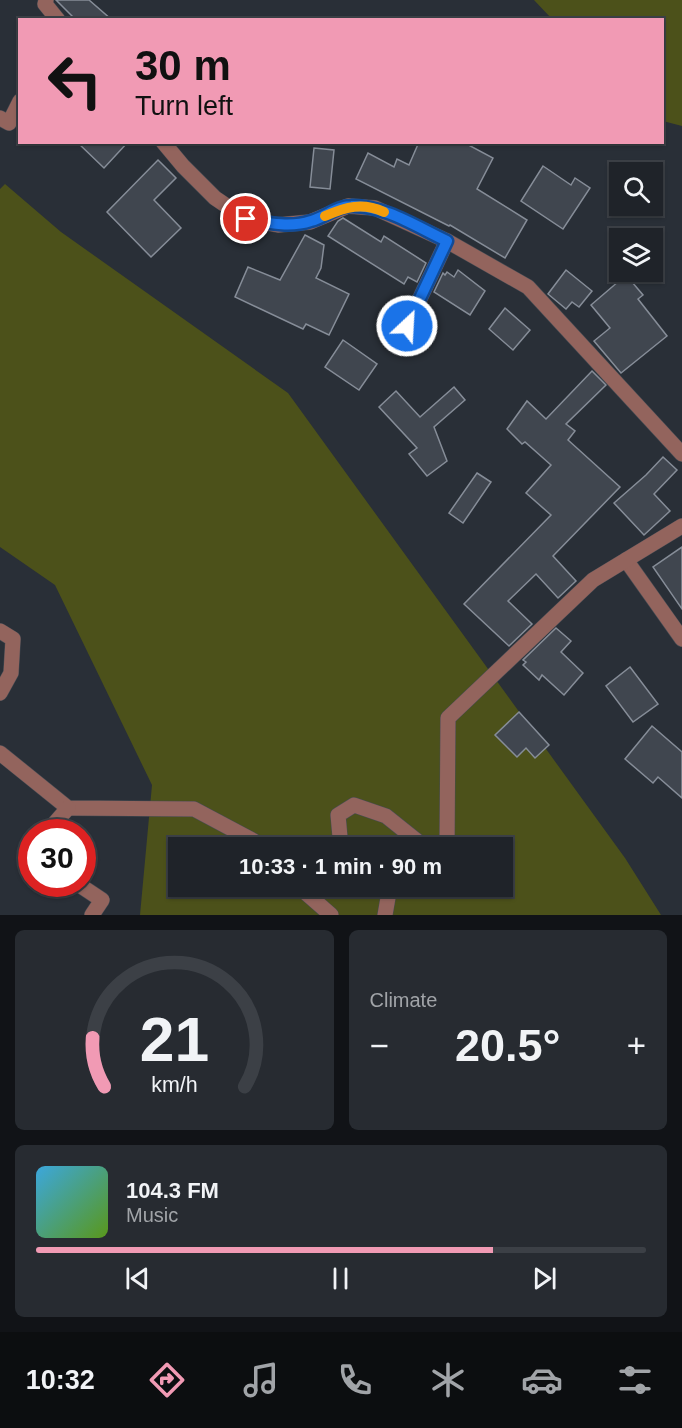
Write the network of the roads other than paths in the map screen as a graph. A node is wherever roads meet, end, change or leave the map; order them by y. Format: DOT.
graph roads {
  1 [pos="46,0"];
  2 [pos="56,18"];
  3 [pos="18,105"];
  4 [pos="0,118"];
  5 [pos="165,144"];
  6 [pos="447,241"];
  7 [pos="407,326"];
  8 [pos="682,454"];
  9 [pos="682,526"];
  10 [pos="626,560"];
  11 [pos="0,631"];
  12 [pos="682,639"];
  13 [pos="0,693"];
  14 [pos="0,753"];
  15 [pos="68,808"];
  16 [pos="58,819"];
  17 [pos="245,837"];
  18 [pos="340,837"];
  19 [pos="412,837"];
  20 [pos="447,837"];
  21 [pos="96,896"];
  22 [pos="311,897"];
  23 [pos="388,897"];
  24 [pos="92,915"];
  25 [pos="331,915"];
  26 [pos="385,915"];
  1 -- 2 [label="street"];
  3 -- 4 [label="street"];
  5 -- 6 [label="street"];
  6 -- 7 [label="street"];
  6 -- 8 [label="street"];
  9 -- 10 [label="street"];
  10 -- 12 [label="street"];
  10 -- 20 [label="street"];
  11 -- 13 [label="street"];
  14 -- 15 [label="street"];
  15 -- 16 [label="street"];
  15 -- 17 [label="street"];
  18 -- 19 [label="street"];
  21 -- 24 [label="street"];
  22 -- 25 [label="street"];
  23 -- 26 [label="street"];
}
